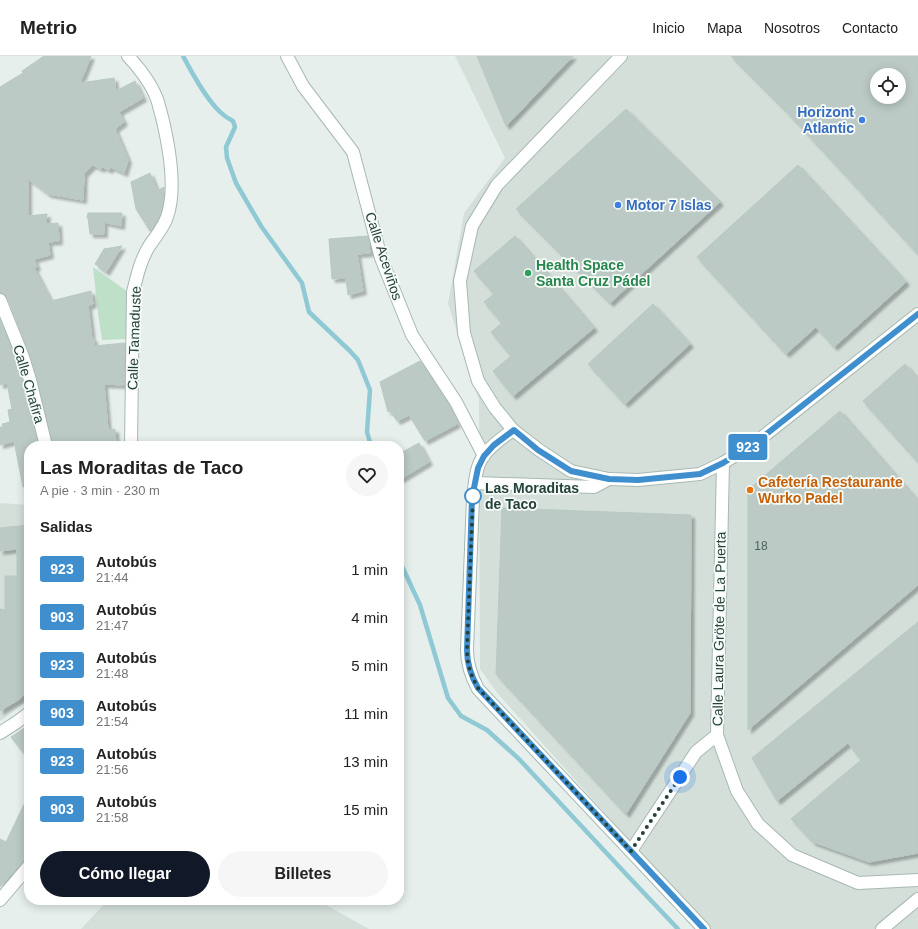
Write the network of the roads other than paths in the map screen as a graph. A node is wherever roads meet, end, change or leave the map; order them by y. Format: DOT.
graph roads {
  1 [pos="128,56"];
  2 [pos="287,56"];
  3 [pos="621,56"];
  4 [pos="0,300"];
  5 [pos="918,314"];
  6 [pos="514,430"];
  7 [pos="45,441"];
  8 [pos="131,441"];
  9 [pos="484,456"];
  10 [pos="723,463"];
  11 [pos="609,479"];
  12 [pos="475,483"];
  13 [pos="24,717"];
  14 [pos="0,733"];
  15 [pos="717,735"];
  16 [pos="631,851"];
  17 [pos="24,872"];
  18 [pos="918,880"];
  19 [pos="918,899"];
  20 [pos="0,900"];
  21 [pos="704,929"];
  22 [pos="882,929"];
  1 -- 8 [label="street, Calle Tamaduste"];
  2 -- 9 [label="street, Calle Aceviños"];
  3 -- 6 [label="street"];
  4 -- 7 [label="street, Calle Chafira"];
  5 -- 10 [label="street"];
  6 -- 9 [label="street"];
  6 -- 11 [label="street"];
  9 -- 12 [label="street"];
  10 -- 11 [label="street"];
  10 -- 15 [label="street, Calle Laura Gröte de La Puerta"];
  11 -- 12 [label="street"];
  12 -- 16 [label="street"];
  13 -- 14 [label="street"];
  15 -- 16 [label="street"];
  15 -- 18 [label="street, Calle Laura Gröte de La Puerta"];
  16 -- 21 [label="street"];
  17 -- 20 [label="street"];
  19 -- 22 [label="street"];
}
